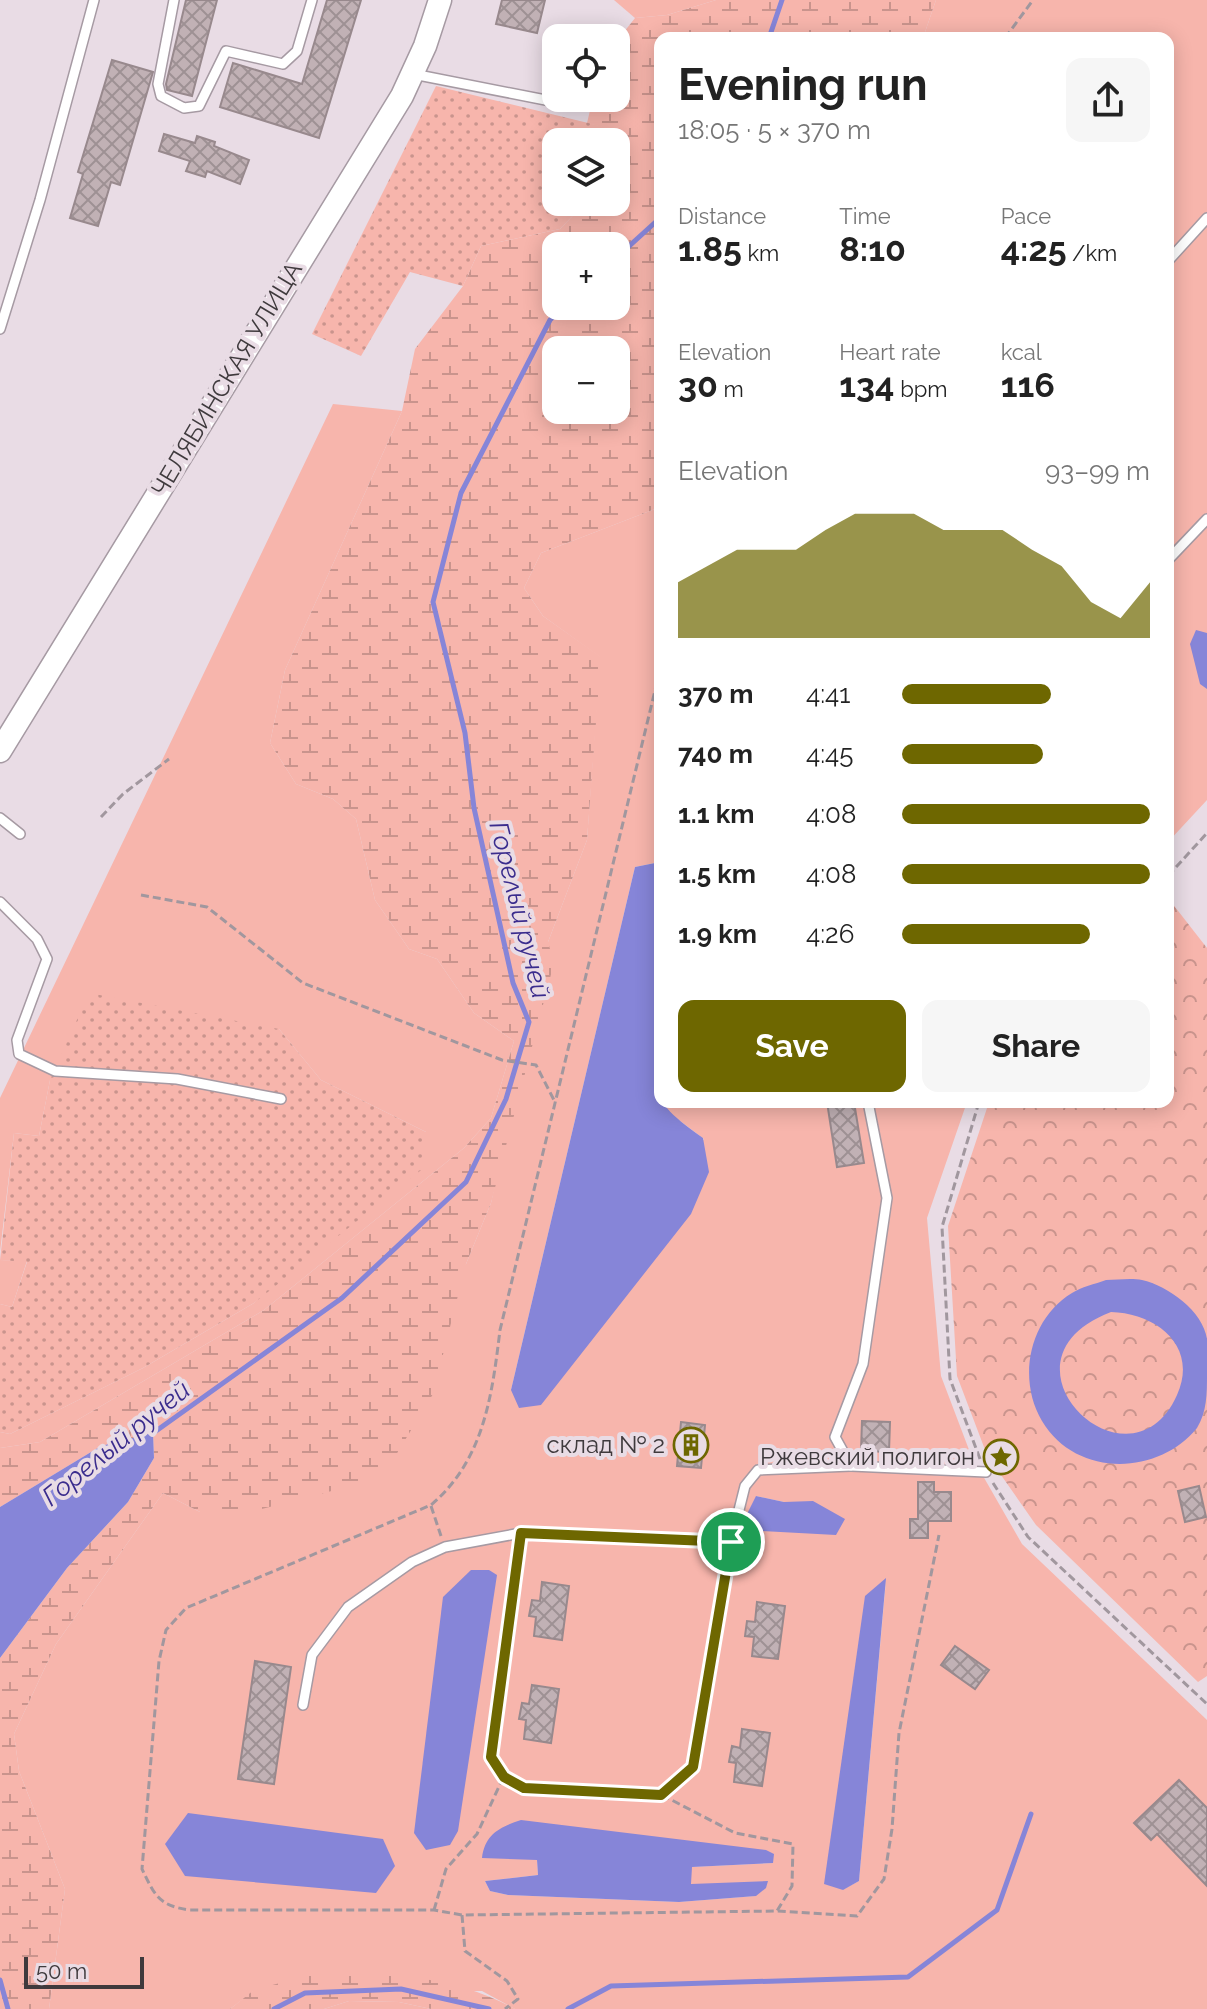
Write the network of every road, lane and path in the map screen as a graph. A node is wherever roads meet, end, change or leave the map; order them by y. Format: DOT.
graph roads {
  1 [pos="94,0"];
  2 [pos="174,0"];
  3 [pos="312,0"];
  4 [pos="440,0"];
  5 [pos="1033,0"];
  6 [pos="1009,32"];
  7 [pos="413,74"];
  8 [pos="542,99"];
  9 [pos="1207,218"];
  10 [pos="1174,254"];
  11 [pos="0,329"];
  12 [pos="1207,519"];
  13 [pos="1174,554"];
  14 [pos="0,751"];
  15 [pos="169,759"];
  16 [pos="101,817"];
  17 [pos="0,818"];
  18 [pos="1207,833"];
  19 [pos="20,834"];
  20 [pos="1174,869"];
  21 [pos="141,895"];
  22 [pos="0,902"];
  23 [pos="281,1099"];
  24 [pos="555,1102"];
  25 [pos="869,1108"];
  26 [pos="977,1108"];
  27 [pos="851,1466"];
  28 [pos="986,1472"];
  29 [pos="431,1505"];
  30 [pos="521,1533"];
  31 [pos="731,1542"];
  32 [pos="445,1547"];
  33 [pos="1207,1704"];
  34 [pos="303,1705"];
  35 [pos="504,1777"];
  36 [pos="661,1795"];
  37 [pos="434,1910"];
  38 [pos="777,1911"];
  39 [pos="462,1915"];
  40 [pos="505,2009"];
  1 -- 11 [label="lane"];
  2 -- 3 [label="lane"];
  4 -- 7 [label="street, ЧЕЛЯБИНСКАЯ УЛИЦА"];
  5 -- 6 [label="path"];
  7 -- 8 [label="lane"];
  7 -- 14 [label="street, ЧЕЛЯБИНСКАЯ УЛИЦА"];
  9 -- 10 [label="lane"];
  12 -- 13 [label="lane"];
  15 -- 16 [label="path"];
  17 -- 19 [label="lane"];
  18 -- 20 [label="path"];
  21 -- 24 [label="path"];
  22 -- 23 [label="lane"];
  25 -- 27 [label="lane"];
  26 -- 28 [label="path"];
  27 -- 28 [label="lane"];
  27 -- 31 [label="lane"];
  28 -- 33 [label="path"];
  29 -- 32 [label="path"];
  30 -- 31 [label="lane"];
  30 -- 32 [label="lane"];
  30 -- 35 [label="path"];
  31 -- 36 [label="path"];
  32 -- 34 [label="lane"];
  35 -- 36 [label="path"];
  35 -- 37 [label="path"];
  36 -- 38 [label="path"];
  39 -- 40 [label="path"];
}
